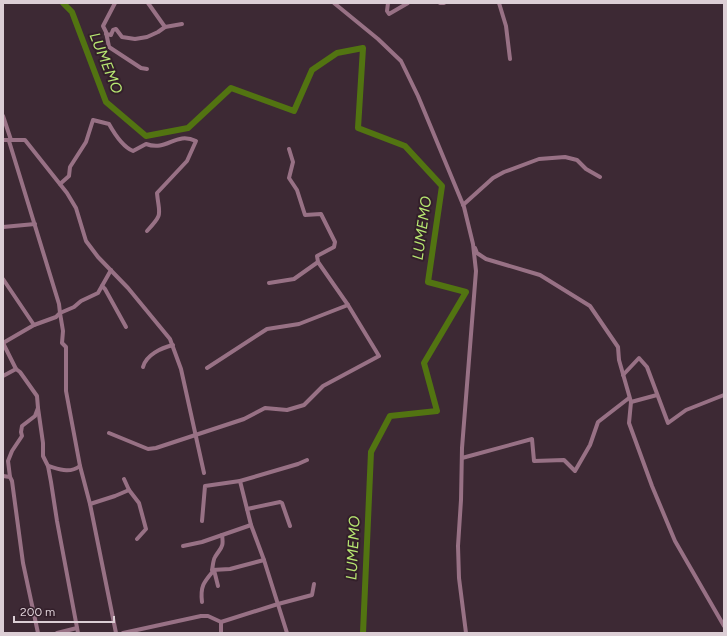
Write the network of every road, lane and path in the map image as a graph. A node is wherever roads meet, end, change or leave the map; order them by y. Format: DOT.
graph roads {
  1 [pos="115,3"];
  2 [pos="148,3"];
  3 [pos="334,3"];
  4 [pos="388,3"];
  5 [pos="408,3"];
  6 [pos="440,3"];
  7 [pos="444,3"];
  8 [pos="499,3"];
  9 [pos="182,24"];
  10 [pos="165,27"];
  11 [pos="106,34"];
  12 [pos="510,59"];
  13 [pos="147,69"];
  14 [pos="3,116"];
  15 [pos="3,140"];
  16 [pos="10,140"];
  17 [pos="289,149"];
  18 [pos="600,177"];
  19 [pos="60,184"];
  20 [pos="462,205"];
  21 [pos="34,224"];
  22 [pos="3,227"];
  23 [pos="147,231"];
  24 [pos="473,244"];
  25 [pos="318,262"];
  26 [pos="111,270"];
  27 [pos="3,279"];
  28 [pos="269,283"];
  29 [pos="102,286"];
  30 [pos="348,305"];
  31 [pos="60,314"];
  32 [pos="34,325"];
  33 [pos="126,327"];
  34 [pos="3,343"];
  35 [pos="173,345"];
  36 [pos="143,367"];
  37 [pos="207,368"];
  38 [pos="16,369"];
  39 [pos="623,375"];
  40 [pos="3,376"];
  41 [pos="657,395"];
  42 [pos="724,395"];
  43 [pos="630,400"];
  44 [pos="38,408"];
  45 [pos="109,433"];
  46 [pos="195,435"];
  47 [pos="462,458"];
  48 [pos="307,460"];
  49 [pos="48,466"];
  50 [pos="80,466"];
  51 [pos="204,473"];
  52 [pos="3,476"];
  53 [pos="10,477"];
  54 [pos="124,479"];
  55 [pos="240,481"];
  56 [pos="129,490"];
  57 [pos="90,504"];
  58 [pos="247,509"];
  59 [pos="202,521"];
  60 [pos="251,525"];
  61 [pos="290,526"];
  62 [pos="222,535"];
  63 [pos="137,539"];
  64 [pos="183,546"];
  65 [pos="264,560"];
  66 [pos="214,570"];
  67 [pos="314,584"];
  68 [pos="218,586"];
  69 [pos="202,602"];
  70 [pos="278,604"];
  71 [pos="221,622"];
  72 [pos="724,626"];
  73 [pos="77,631"];
  74 [pos="38,633"];
  75 [pos="57,633"];
  76 [pos="116,633"];
  77 [pos="123,633"];
  78 [pos="221,633"];
  79 [pos="287,633"];
  80 [pos="466,633"];
  1 -- 11 [label="street"];
  2 -- 10 [label="street"];
  3 -- 20 [label="street"];
  4 -- 5 [label="street"];
  6 -- 7 [label="street"];
  8 -- 12 [label="street"];
  9 -- 10 [label="street"];
  10 -- 11 [label="street"];
  11 -- 13 [label="street"];
  14 -- 16 [label="street"];
  15 -- 16 [label="street"];
  16 -- 19 [label="street"];
  16 -- 21 [label="street"];
  17 -- 25 [label="street"];
  18 -- 20 [label="street"];
  19 -- 23 [label="street"];
  19 -- 26 [label="street"];
  20 -- 24 [label="street"];
  21 -- 22 [label="street"];
  21 -- 31 [label="street"];
  24 -- 39 [label="street"];
  24 -- 47 [label="street"];
  25 -- 28 [label="street"];
  25 -- 30 [label="street"];
  26 -- 29 [label="street"];
  26 -- 35 [label="street"];
  27 -- 32 [label="street"];
  29 -- 31 [label="street"];
  29 -- 33 [label="street"];
  30 -- 37 [label="street"];
  30 -- 46 [label="street"];
  31 -- 32 [label="street"];
  31 -- 50 [label="street"];
  32 -- 34 [label="street"];
  34 -- 38 [label="street"];
  35 -- 36 [label="street"];
  35 -- 46 [label="street"];
  38 -- 40 [label="street"];
  38 -- 44 [label="street"];
  39 -- 41 [label="street"];
  39 -- 43 [label="street"];
  41 -- 42 [label="street"];
  41 -- 43 [label="street"];
  43 -- 47 [label="street"];
  43 -- 72 [label="street"];
  44 -- 49 [label="street"];
  44 -- 53 [label="street"];
  45 -- 46 [label="street"];
  46 -- 51 [label="street"];
  47 -- 80 [label="street"];
  48 -- 55 [label="street"];
  49 -- 50 [label="street"];
  49 -- 73 [label="street"];
  50 -- 57 [label="street"];
  52 -- 53 [label="street"];
  53 -- 74 [label="street"];
  54 -- 56 [label="street"];
  55 -- 58 [label="street"];
  55 -- 59 [label="street"];
  56 -- 57 [label="street"];
  56 -- 63 [label="street"];
  57 -- 76 [label="street"];
  58 -- 60 [label="street"];
  58 -- 61 [label="street"];
  60 -- 62 [label="street"];
  60 -- 65 [label="street"];
  62 -- 64 [label="street"];
  62 -- 66 [label="street"];
  65 -- 66 [label="street"];
  65 -- 70 [label="street"];
  66 -- 68 [label="street"];
  66 -- 69 [label="street"];
  67 -- 70 [label="street"];
  70 -- 71 [label="street"];
  70 -- 79 [label="street"];
  71 -- 77 [label="street"];
  71 -- 78 [label="street"];
  73 -- 75 [label="street"];
}
